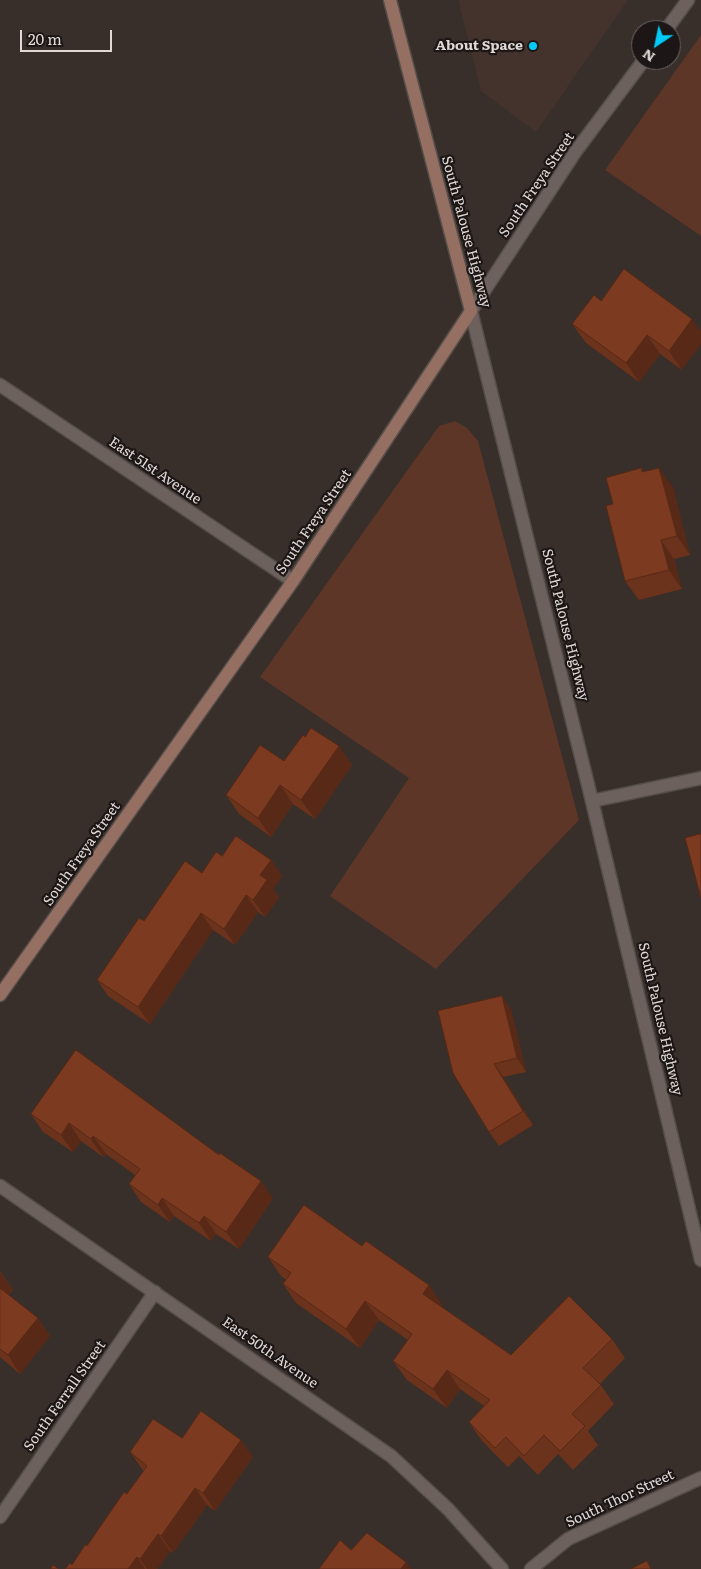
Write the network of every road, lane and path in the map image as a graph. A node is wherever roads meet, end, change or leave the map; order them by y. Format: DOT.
graph roads {
  1 [pos="390,0"];
  2 [pos="688,0"];
  3 [pos="673,20"];
  4 [pos="637,70"];
  5 [pos="471,312"];
  6 [pos="0,385"];
  7 [pos="293,581"];
  8 [pos="701,778"];
  9 [pos="592,801"];
  10 [pos="0,995"];
  11 [pos="0,1186"];
  12 [pos="701,1260"];
  13 [pos="155,1292"];
  14 [pos="701,1478"];
  15 [pos="0,1517"];
  16 [pos="502,1569"];
  17 [pos="531,1569"];
  1 -- 5 [label="main road, South Palouse Highway"];
  2 -- 3 [label="street"];
  4 -- 5 [label="street, South Freya Street"];
  5 -- 7 [label="main road, South Freya Street"];
  5 -- 9 [label="street, South Palouse Highway"];
  6 -- 7 [label="street, East 51st Avenue"];
  7 -- 10 [label="main road, South Freya Street"];
  8 -- 9 [label="street"];
  9 -- 12 [label="street, South Palouse Highway"];
  11 -- 13 [label="street, East 50th Avenue"];
  13 -- 15 [label="street, South Ferrall Street"];
  13 -- 16 [label="street, East 50th Avenue"];
  14 -- 17 [label="street, South Thor Street"];
}
